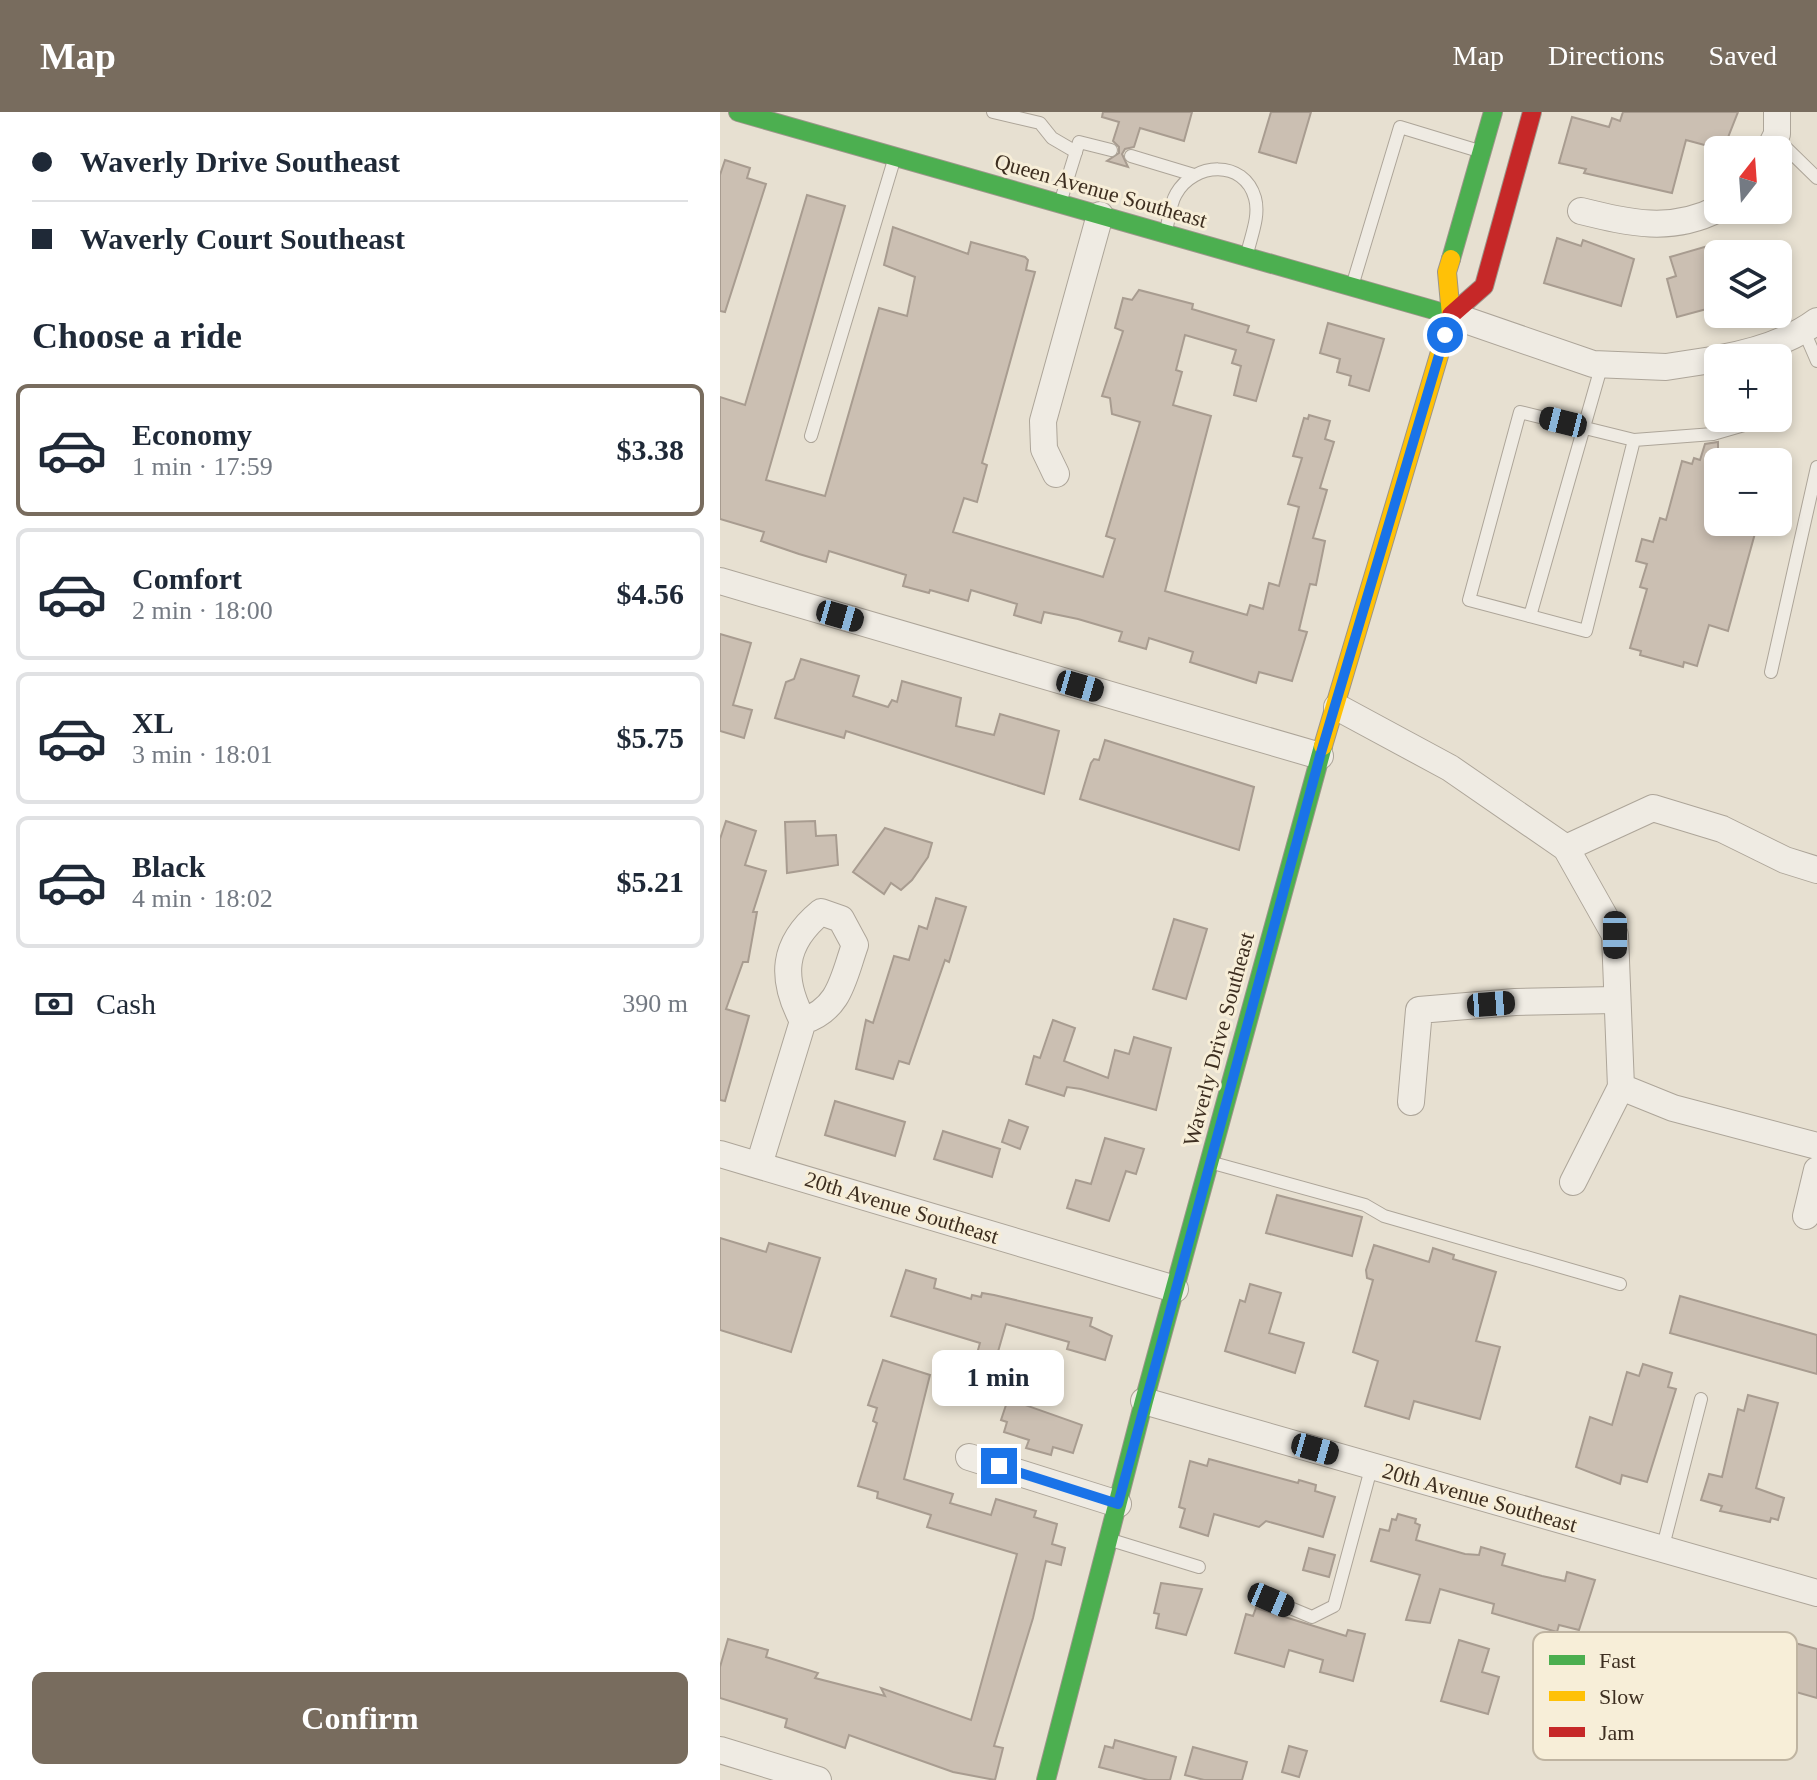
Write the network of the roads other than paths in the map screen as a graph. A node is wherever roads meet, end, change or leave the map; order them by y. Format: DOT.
graph roads {
  1 [pos="738,112"];
  2 [pos="993,112"];
  3 [pos="1493,112"];
  4 [pos="1532,112"];
  5 [pos="1041,118"];
  6 [pos="1774,133"];
  7 [pos="1111,150"];
  8 [pos="1076,152"];
  9 [pos="1482,152"];
  10 [pos="1131,156"];
  11 [pos="895,157"];
  12 [pos="1194,175"];
  13 [pos="1817,178"];
  14 [pos="1060,203"];
  15 [pos="1581,211"];
  16 [pos="1100,215"];
  17 [pos="1704,215"];
  18 [pos="1166,234"];
  19 [pos="1247,257"];
  20 [pos="1352,287"];
  21 [pos="1451,315"];
  22 [pos="1810,326"];
  23 [pos="1772,344"];
  24 [pos="1704,361"];
  25 [pos="1817,361"];
  26 [pos="1602,364"];
  27 [pos="1584,427"];
  28 [pos="1720,432"];
  29 [pos="811,436"];
  30 [pos="1634,440"];
  31 [pos="1817,467"];
  32 [pos="1056,474"];
  33 [pos="720,581"];
  34 [pos="1530,616"];
  35 [pos="1771,672"];
  36 [pos="1337,707"];
  37 [pos="1320,756"];
  38 [pos="1566,848"];
  39 [pos="1817,870"];
  40 [pos="1615,1000"];
  41 [pos="803,1021"];
  42 [pos="1621,1087"];
  43 [pos="1411,1102"];
  44 [pos="1817,1146"];
  45 [pos="720,1154"];
  46 [pos="1209,1162"];
  47 [pos="759,1165"];
  48 [pos="1817,1170"];
  49 [pos="1573,1182"];
  50 [pos="1806,1216"];
  51 [pos="1620,1284"];
  52 [pos="1175,1289"];
  53 [pos="1701,1399"];
  54 [pos="1144,1401"];
  55 [pos="969,1457"];
  56 [pos="1372,1465"];
  57 [pos="1118,1504"];
  58 [pos="1108,1539"];
  59 [pos="1662,1550"];
  60 [pos="1199,1567"];
  61 [pos="1817,1593"];
  62 [pos="1271,1600"];
  63 [pos="720,1750"];
  64 [pos="818,1780"];
  65 [pos="1046,1780"];
  1 -- 11 [label="main road, Queen Avenue Southeast"];
  2 -- 5 [label="lane"];
  3 -- 9 [label="main road, Waverly Drive Southeast"];
  4 -- 21 [label="main road"];
  5 -- 8 [label="lane"];
  6 -- 13 [label="lane"];
  7 -- 8 [label="lane"];
  8 -- 14 [label="lane"];
  9 -- 20 [label="lane"];
  9 -- 21 [label="main road, Waverly Drive Southeast"];
  10 -- 12 [label="lane"];
  11 -- 14 [label="main road, Queen Avenue Southeast"];
  11 -- 29 [label="lane"];
  12 -- 18 [label="lane"];
  12 -- 19 [label="lane"];
  14 -- 16 [label="main road, Queen Avenue Southeast"];
  15 -- 17 [label="street"];
  16 -- 18 [label="main road, Queen Avenue Southeast"];
  16 -- 32 [label="street"];
  18 -- 19 [label="main road, Queen Avenue Southeast"];
  19 -- 20 [label="main road, Queen Avenue Southeast"];
  20 -- 21 [label="main road, Queen Avenue Southeast"];
  21 -- 26 [label="street"];
  21 -- 36 [label="main road, Waverly Drive Southeast"];
  22 -- 23 [label="street"];
  22 -- 25 [label="lane"];
  24 -- 26 [label="street"];
  26 -- 27 [label="lane"];
  27 -- 30 [label="lane"];
  27 -- 34 [label="lane"];
  27 -- 34 [label="lane"];
  28 -- 30 [label="lane"];
  30 -- 34 [label="lane"];
  31 -- 35 [label="lane"];
  33 -- 37 [label="street"];
  36 -- 37 [label="main road, Waverly Drive Southeast"];
  36 -- 38 [label="street"];
  37 -- 46 [label="main road, Waverly Drive Southeast"];
  38 -- 39 [label="street"];
  38 -- 40 [label="street"];
  40 -- 42 [label="street"];
  40 -- 43 [label="street"];
  41 -- 47 [label="street"];
  42 -- 44 [label="street"];
  42 -- 49 [label="street"];
  45 -- 47 [label="street, 20th Avenue Southeast"];
  46 -- 51 [label="lane"];
  46 -- 52 [label="main road, Waverly Drive Southeast"];
  47 -- 52 [label="street, 20th Avenue Southeast"];
  48 -- 50 [label="street"];
  52 -- 54 [label="main road, Waverly Drive Southeast"];
  53 -- 59 [label="lane"];
  54 -- 56 [label="street, 20th Avenue Southeast"];
  54 -- 57 [label="main road, Waverly Drive Southeast"];
  55 -- 57 [label="street"];
  56 -- 59 [label="street, 20th Avenue Southeast"];
  56 -- 62 [label="lane"];
  57 -- 58 [label="main road, Waverly Drive Southeast"];
  58 -- 60 [label="lane"];
  58 -- 65 [label="main road, Waverly Drive Southeast"];
  59 -- 61 [label="street, 20th Avenue Southeast"];
  63 -- 64 [label="street"];
}
